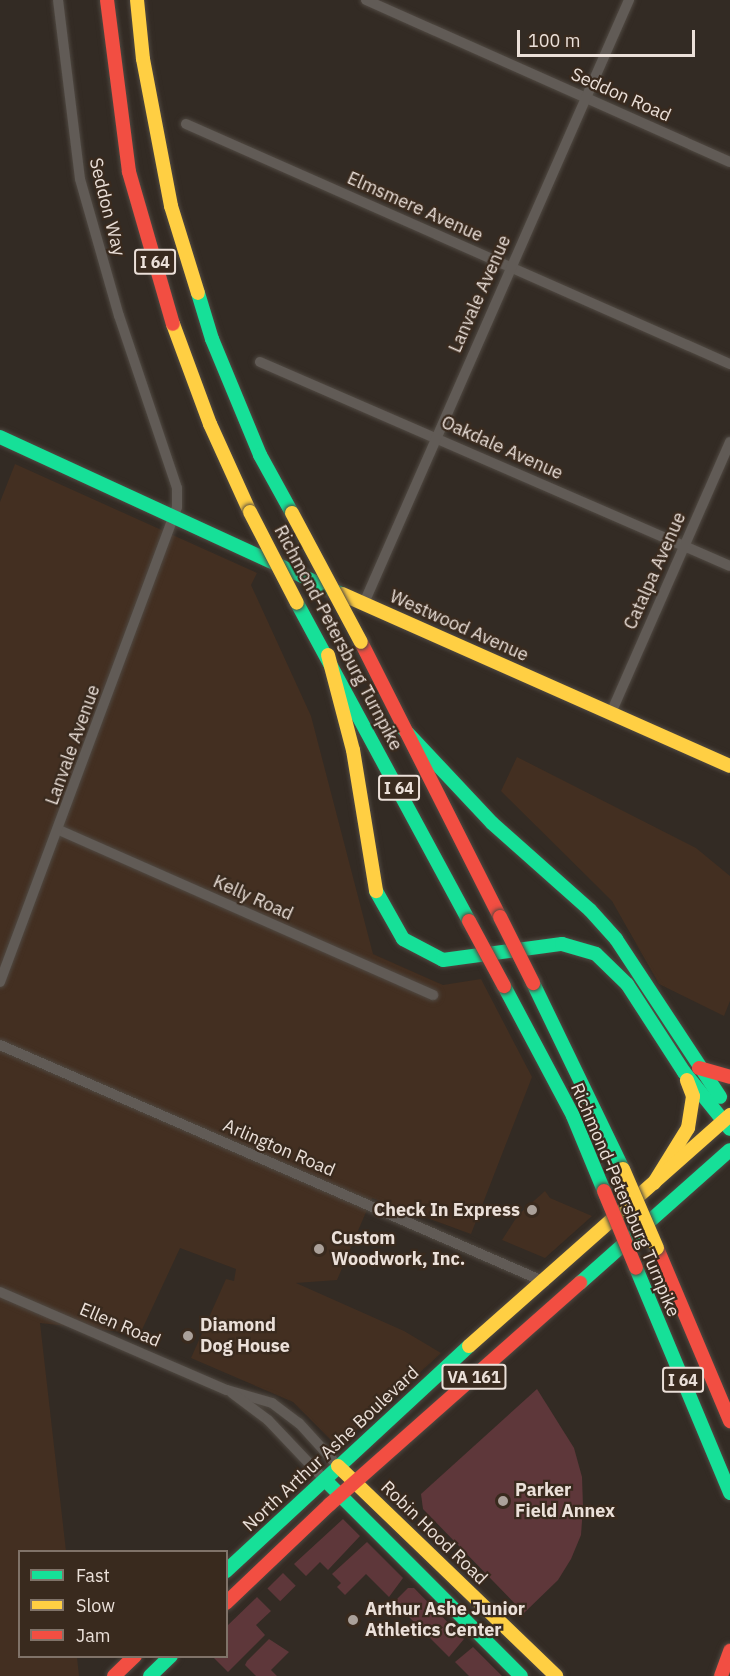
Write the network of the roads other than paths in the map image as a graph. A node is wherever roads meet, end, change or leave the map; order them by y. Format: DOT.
graph roads {
  1 [pos="58,0"];
  2 [pos="107,0"];
  3 [pos="137,0"];
  4 [pos="366,0"];
  5 [pos="628,0"];
  6 [pos="585,97"];
  7 [pos="186,124"];
  8 [pos="730,162"];
  9 [pos="510,267"];
  10 [pos="260,362"];
  11 [pos="730,364"];
  12 [pos="434,436"];
  13 [pos="0,437"];
  14 [pos="730,442"];
  15 [pos="0,447"];
  16 [pos="174,519"];
  17 [pos="684,546"];
  18 [pos="730,566"];
  19 [pos="364,603"];
  20 [pos="328,655"];
  21 [pos="611,713"];
  22 [pos="401,726"];
  23 [pos="730,766"];
  24 [pos="59,830"];
  25 [pos="0,982"];
  26 [pos="433,996"];
  27 [pos="0,1045"];
  28 [pos="699,1068"];
  29 [pos="684,1072"];
  30 [pos="730,1077"];
  31 [pos="728,1119"];
  32 [pos="730,1150"];
  33 [pos="654,1183"];
  34 [pos="545,1282"];
  35 [pos="0,1292"];
  36 [pos="465,1386"];
  37 [pos="227,1390"];
  38 [pos="730,1420"];
  39 [pos="338,1466"];
  40 [pos="325,1480"];
  41 [pos="356,1483"];
  42 [pos="730,1493"];
  43 [pos="340,1496"];
  44 [pos="228,1570"];
  45 [pos="228,1601"];
  46 [pos="445,1601"];
  47 [pos="515,1636"];
  48 [pos="730,1651"];
  49 [pos="133,1658"];
  50 [pos="169,1658"];
  51 [pos="114,1676"];
  52 [pos="150,1676"];
  53 [pos="521,1676"];
  54 [pos="556,1676"];
  55 [pos="721,1676"];
  1 -- 16 [label="street, Seddon Way"];
  2 -- 20 [label="main road, Richmond-Petersburg Turnpike / I 64, bridge"];
  3 -- 22 [label="main road, Richmond-Petersburg Turnpike / I 64, bridge"];
  4 -- 6 [label="street, Seddon Road"];
  5 -- 6 [label="street, Lanvale Avenue"];
  6 -- 8 [label="street, Seddon Road"];
  6 -- 9 [label="street, Lanvale Avenue"];
  7 -- 9 [label="street, Elmsmere Avenue"];
  9 -- 11 [label="street, Elmsmere Avenue"];
  9 -- 12 [label="street, Lanvale Avenue"];
  10 -- 12 [label="street, Oakdale Avenue"];
  12 -- 17 [label="street, Oakdale Avenue"];
  12 -- 19 [label="street, Lanvale Avenue"];
  13 -- 16 [label="main road, Westwood Avenue"];
  14 -- 17 [label="street, Catalpa Avenue"];
  15 -- 16 [label="main road, Westwood Avenue"];
  16 -- 19 [label="main road, Westwood Avenue"];
  16 -- 24 [label="street, Lanvale Avenue"];
  17 -- 18 [label="street, Oakdale Avenue"];
  17 -- 21 [label="street, Catalpa Avenue"];
  19 -- 21 [label="main road, Westwood Avenue"];
  20 -- 29 [label="main road"];
  20 -- 42 [label="main road, Richmond-Petersburg Turnpike / I 64, bridge"];
  21 -- 23 [label="main road, Westwood Avenue"];
  22 -- 28 [label="main road"];
  22 -- 38 [label="main road, Richmond-Petersburg Turnpike / I 64, bridge"];
  24 -- 25 [label="street, Lanvale Avenue"];
  24 -- 26 [label="street, Kelly Road"];
  27 -- 34 [label="street, Arlington Road"];
  28 -- 30 [label="main road"];
  28 -- 31 [label="main road"];
  29 -- 31 [label="main road"];
  29 -- 33 [label="main road"];
  31 -- 33 [label="main road, North Arthur Ashe Boulevard / VA 161"];
  32 -- 36 [label="main road, VA 161"];
  33 -- 34 [label="main road, North Arthur Ashe Boulevard / VA 161"];
  34 -- 36 [label="main road"];
  34 -- 39 [label="main road, North Arthur Ashe Boulevard / VA 161"];
  35 -- 37 [label="street, Ellen Road"];
  36 -- 41 [label="main road, VA 161"];
  37 -- 39 [label="street, Ellen Road"];
  37 -- 40 [label="street, Ellen Road"];
  39 -- 40 [label="main road, North Arthur Ashe Boulevard / VA 161"];
  39 -- 41 [label="main road, Robin Hood Road"];
  40 -- 43 [label="main road"];
  40 -- 44 [label="main road, North Arthur Ashe Boulevard / VA 161"];
  41 -- 43 [label="main road, VA 161"];
  41 -- 47 [label="main road, Robin Hood Road"];
  43 -- 45 [label="main road, VA 161"];
  43 -- 46 [label="main road"];
  46 -- 47 [label="main road"];
  46 -- 53 [label="main road"];
  47 -- 54 [label="main road, Robin Hood Road"];
  48 -- 55 [label="main road"];
  49 -- 51 [label="main road"];
  50 -- 52 [label="main road"];
}
